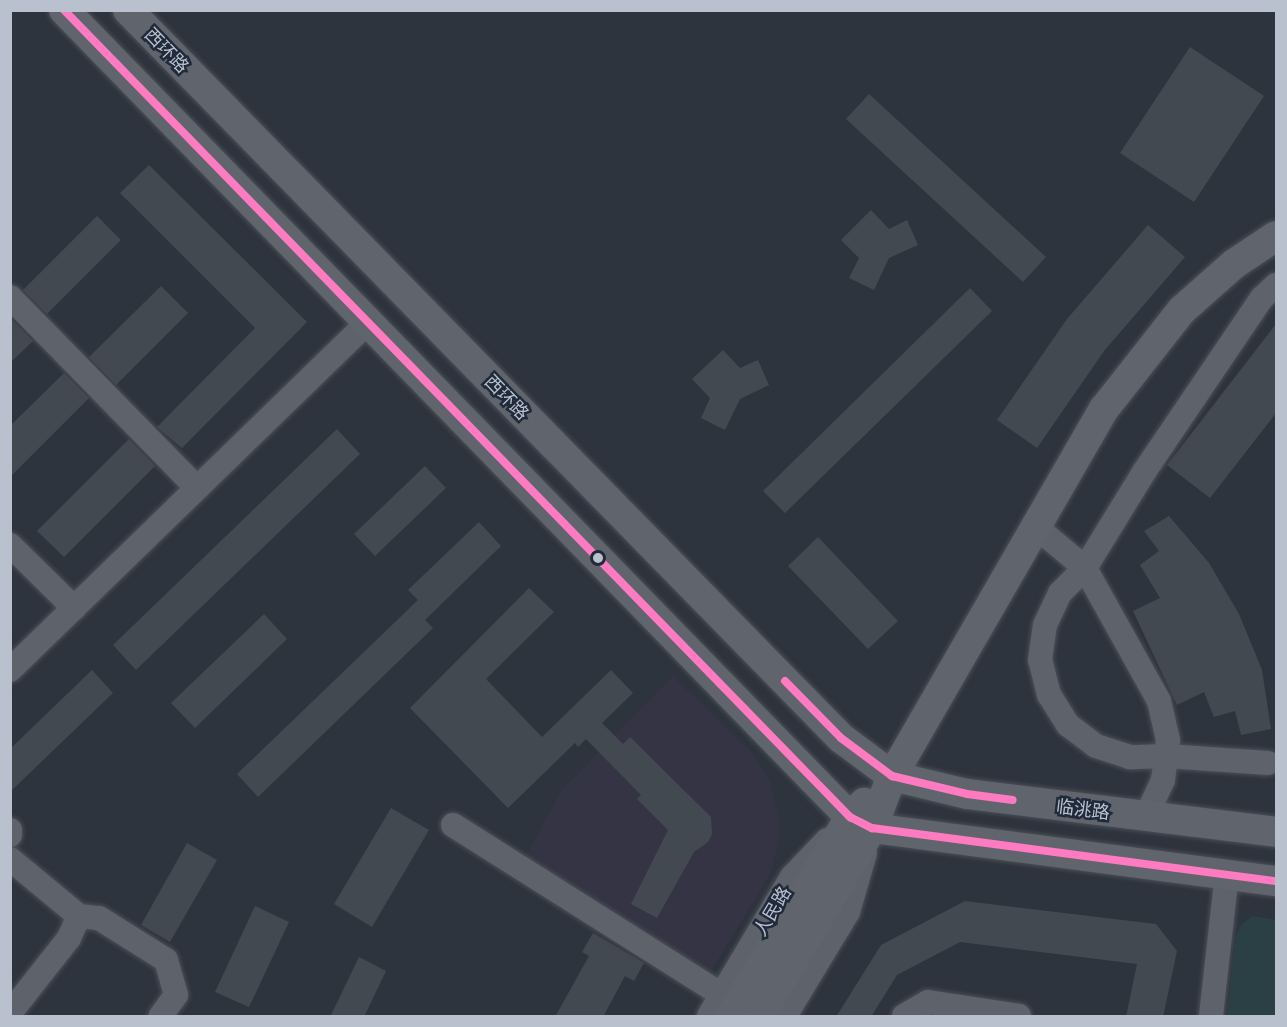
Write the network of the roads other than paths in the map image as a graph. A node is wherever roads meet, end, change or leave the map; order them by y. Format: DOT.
graph roads {
  1 [pos="64,10"];
  2 [pos="128,10"];
  3 [pos="1276,236"];
  4 [pos="1276,285"];
  5 [pos="10,297"];
  6 [pos="369,321"];
  7 [pos="197,488"];
  8 [pos="1036,527"];
  9 [pos="10,545"];
  10 [pos="1085,568"];
  11 [pos="74,608"];
  12 [pos="10,670"];
  13 [pos="1166,756"];
  14 [pos="1268,764"];
  15 [pos="892,776"];
  16 [pos="1146,816"];
  17 [pos="861,822"];
  18 [pos="453,825"];
  19 [pos="1276,832"];
  20 [pos="10,859"];
  21 [pos="1227,874"];
  22 [pos="1276,881"];
  23 [pos="79,916"];
  24 [pos="726,1006"];
  25 [pos="10,1013"];
  26 [pos="161,1017"];
  27 [pos="709,1017"];
  28 [pos="760,1017"];
  29 [pos="785,1017"];
  30 [pos="904,1017"];
  31 [pos="1018,1017"];
  32 [pos="1211,1017"];
  1 -- 6 [label="main road"];
  2 -- 15 [label="main road, 西环路"];
  3 -- 8 [label="main road, 人民路"];
  4 -- 10 [label="street"];
  5 -- 7 [label="street"];
  6 -- 7 [label="street"];
  6 -- 17 [label="main road"];
  7 -- 11 [label="street"];
  8 -- 10 [label="street"];
  8 -- 15 [label="main road, 人民路"];
  9 -- 11 [label="street"];
  10 -- 13 [label="street"];
  10 -- 13 [label="street"];
  11 -- 12 [label="street"];
  13 -- 14 [label="street"];
  13 -- 16 [label="street"];
  15 -- 16 [label="main road, 临洮路"];
  15 -- 17 [label="main road, 人民路"];
  16 -- 19 [label="main road, 临洮路"];
  17 -- 21 [label="main road"];
  17 -- 24 [label="main road, 人民路"];
  17 -- 28 [label="main road, 人民路"];
  17 -- 29 [label="street, 人民路"];
  18 -- 24 [label="street"];
  20 -- 23 [label="street"];
  21 -- 22 [label="main road"];
  21 -- 32 [label="street"];
  23 -- 25 [label="street"];
  23 -- 26 [label="street"];
  24 -- 27 [label="street, 人民路"];
  30 -- 31 [label="street"];
}
